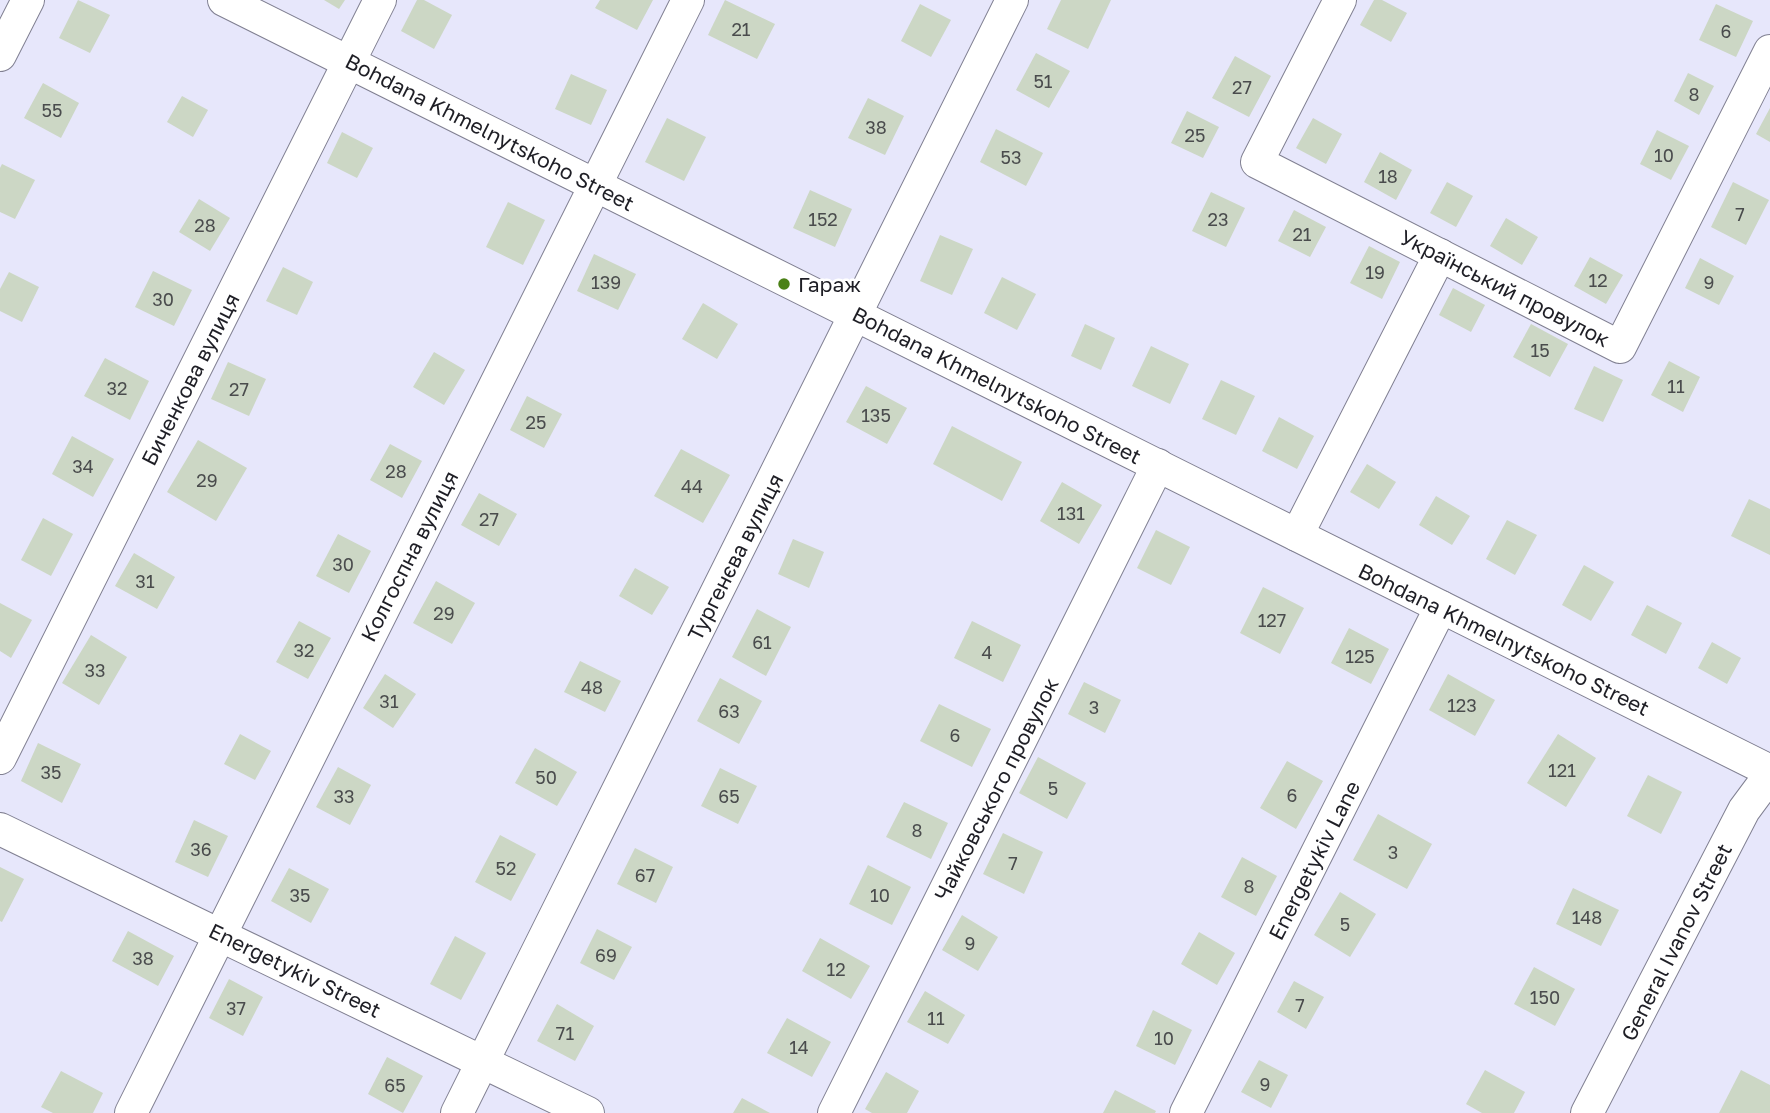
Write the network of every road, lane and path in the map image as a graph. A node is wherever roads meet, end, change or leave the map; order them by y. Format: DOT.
graph roads {
  1 [pos="28,0"];
  2 [pos="224,0"];
  3 [pos="380,0"];
  4 [pos="688,0"];
  5 [pos="1012,0"];
  6 [pos="1340,0"];
  7 [pos="1770,51"];
  8 [pos="0,55"];
  9 [pos="349,62"];
  10 [pos="595,185"];
  11 [pos="1440,255"];
  12 [pos="856,315"];
  13 [pos="1158,466"];
  14 [pos="1297,535"];
  15 [pos="1441,607"];
  16 [pos="0,758"];
  17 [pos="1770,773"];
  18 [pos="0,829"];
  19 [pos="219,933"];
  20 [pos="483,1061"];
  21 [pos="131,1113"];
  22 [pos="457,1113"];
  23 [pos="588,1113"];
  24 [pos="834,1113"];
  25 [pos="1186,1113"];
  26 [pos="1587,1113"];
  1 -- 8 [label="street"];
  2 -- 9 [label="street, Bohdana Khmelnytskoho Street"];
  3 -- 9 [label="street, Биченкова вулиця"];
  4 -- 10 [label="street, Колгоспна вулиця"];
  5 -- 12 [label="street, Тургенєва вулиця"];
  6 -- 11 [label="street, Український провулок"];
  7 -- 11 [label="street, Український провулок"];
  9 -- 10 [label="street, Bohdana Khmelnytskoho Street"];
  9 -- 16 [label="street, Биченкова вулиця"];
  10 -- 12 [label="street, Bohdana Khmelnytskoho Street"];
  10 -- 19 [label="street, Колгоспна вулиця"];
  11 -- 14 [label="street"];
  12 -- 13 [label="street, Bohdana Khmelnytskoho Street"];
  12 -- 20 [label="street, Тургенєва вулиця"];
  13 -- 14 [label="street, Bohdana Khmelnytskoho Street"];
  13 -- 24 [label="street, Чайковського провулок"];
  14 -- 15 [label="street, Bohdana Khmelnytskoho Street"];
  15 -- 17 [label="street, Bohdana Khmelnytskoho Street"];
  15 -- 25 [label="street, Energetykiv Lane"];
  17 -- 26 [label="street, General Ivanov Street"];
  18 -- 19 [label="street, Energetykiv Street"];
  19 -- 20 [label="street, Energetykiv Street"];
  19 -- 21 [label="street, Колгоспна вулиця"];
  20 -- 22 [label="street, Тургенєва вулиця"];
  20 -- 23 [label="street, Energetykiv Street"];
}
